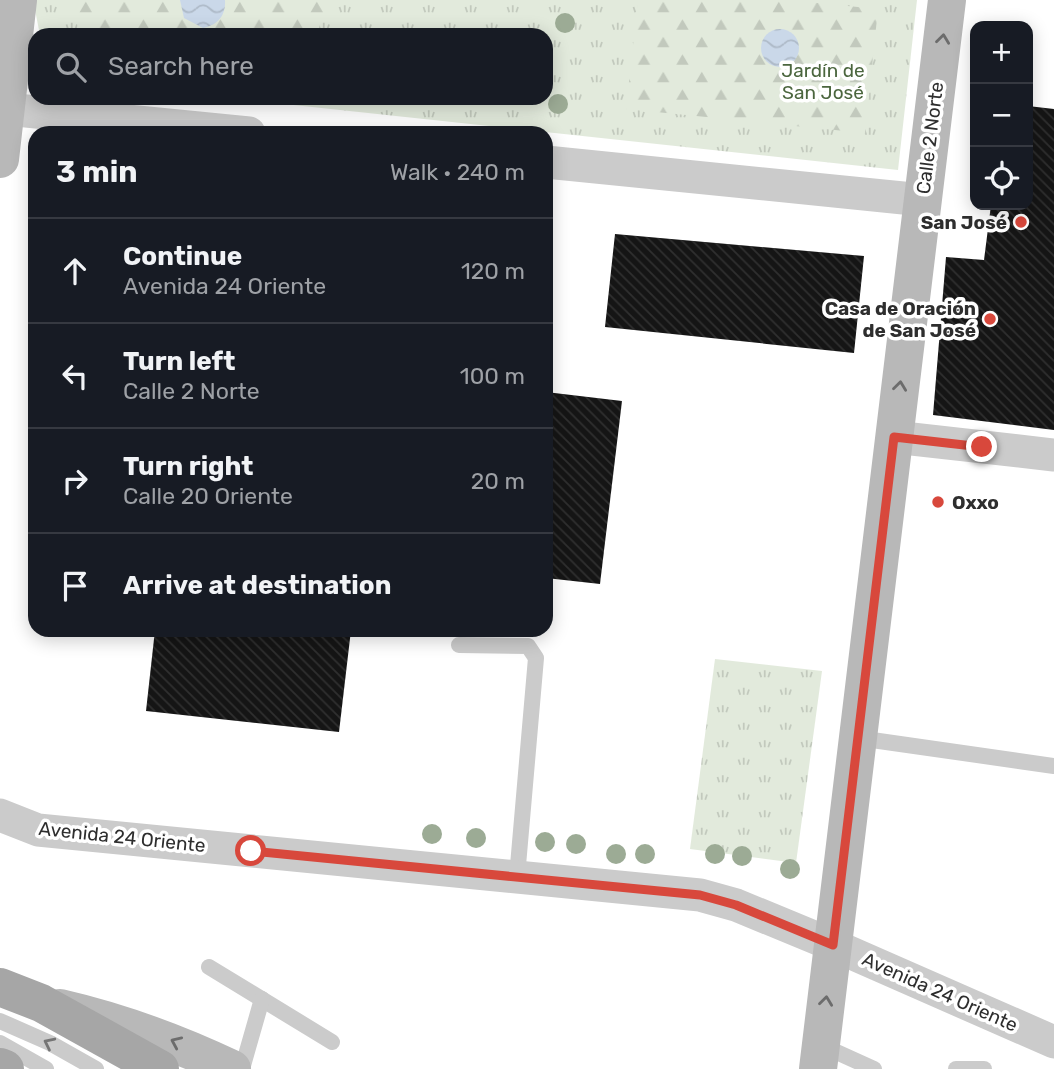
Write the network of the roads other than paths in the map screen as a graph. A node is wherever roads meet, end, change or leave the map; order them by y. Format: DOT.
graph roads {
  1 [pos="947,0"];
  2 [pos="11,14"];
  3 [pos="6,109"];
  4 [pos="178,126"];
  5 [pos="0,159"];
  6 [pos="553,163"];
  7 [pos="923,200"];
  8 [pos="894,437"];
  9 [pos="1054,455"];
  10 [pos="459,645"];
  11 [pos="858,738"];
  12 [pos="1054,766"];
  13 [pos="0,815"];
  14 [pos="517,877"];
  15 [pos="833,945"];
  16 [pos="209,967"];
  17 [pos="0,987"];
  18 [pos="262,999"];
  19 [pos="41,1003"];
  20 [pos="0,1021"];
  21 [pos="332,1042"];
  22 [pos="1054,1042"];
  23 [pos="0,1043"];
  24 [pos="819,1057"];
  25 [pos="46,1069"];
  26 [pos="96,1069"];
  27 [pos="160,1069"];
  28 [pos="232,1069"];
  29 [pos="242,1069"];
  30 [pos="874,1069"];
  31 [pos="956,1069"];
  32 [pos="984,1069"];
  7 -- 1 [label="street, Calle 2 Norte, one-way"];
  2 -- 3 [label="street"];
  3 -- 4 [label="street"];
  3 -- 5 [label="street"];
  6 -- 7 [label="street"];
  8 -- 7 [label="street, Calle 2 Norte, one-way"];
  8 -- 9 [label="street"];
  8 -- 11 [label="street, Calle 2 Norte"];
  10 -- 14 [label="lane"];
  11 -- 12 [label="lane"];
  11 -- 15 [label="street, Calle 2 Norte"];
  13 -- 14 [label="street, Avenida 24 Oriente"];
  14 -- 15 [label="street, Avenida 24 Oriente"];
  15 -- 22 [label="street, Avenida 24 Oriente"];
  24 -- 15 [label="street, Calle 2 Norte, one-way"];
  16 -- 18 [label="lane"];
  17 -- 19 [label="main road"];
  18 -- 21 [label="lane"];
  18 -- 29 [label="lane"];
  19 -- 27 [label="main road"];
  28 -- 19 [label="street, one-way"];
  26 -- 20 [label="lane, one-way"];
  23 -- 25 [label="lane"];
  24 -- 30 [label="lane"];
  31 -- 32 [label="lane"];
}
